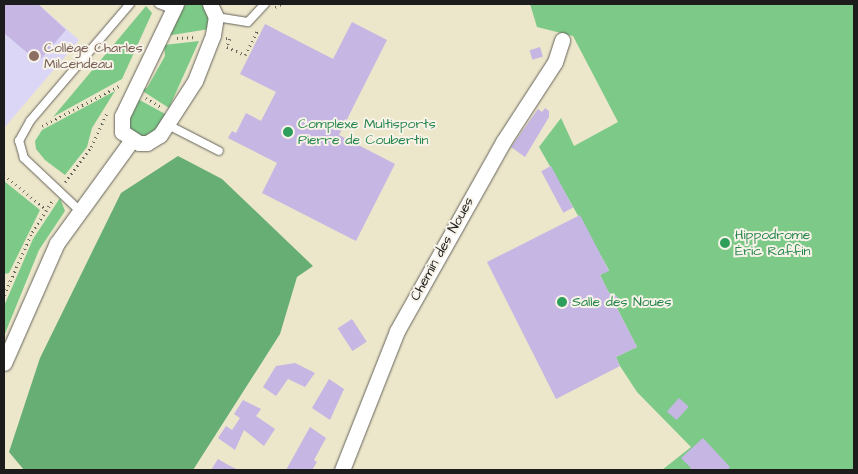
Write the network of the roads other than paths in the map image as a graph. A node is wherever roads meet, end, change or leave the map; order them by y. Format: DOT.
graph roads {
  1 [pos="130,4"];
  2 [pos="265,4"];
  3 [pos="169,5"];
  4 [pos="213,10"];
  5 [pos="562,40"];
  6 [pos="168,125"];
  7 [pos="131,141"];
  8 [pos="219,151"];
  9 [pos="79,210"];
  10 [pos="4,364"];
  11 [pos="342,470"];
  1 -- 9 [label="lane"];
  2 -- 4 [label="lane"];
  3 -- 7 [label="street"];
  4 -- 6 [label="street"];
  5 -- 11 [label="street, Chemin des Noues"];
  6 -- 7 [label="street"];
  6 -- 8 [label="lane"];
  7 -- 9 [label="street"];
  9 -- 10 [label="street"];
}
